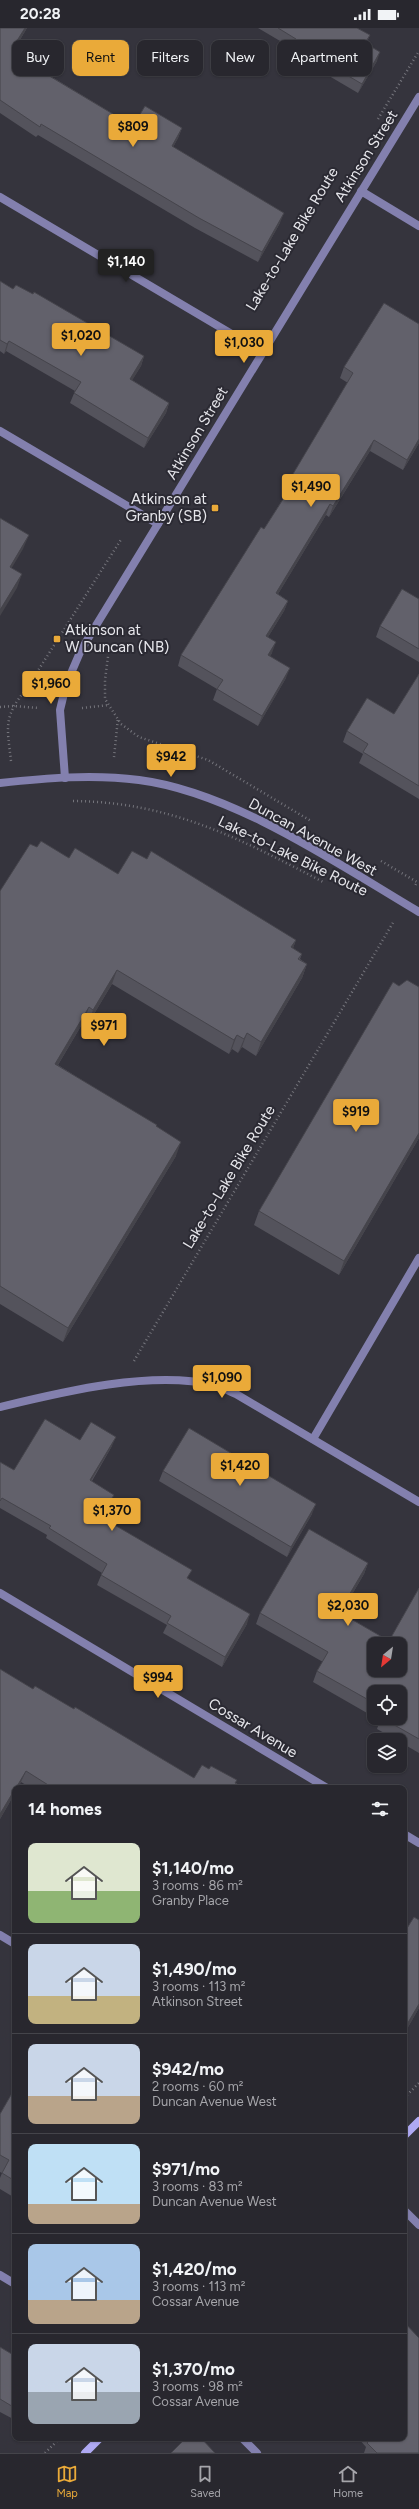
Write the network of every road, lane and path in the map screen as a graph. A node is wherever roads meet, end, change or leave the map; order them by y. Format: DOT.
graph roads {
  1 [pos="419,51"];
  2 [pos="419,97"];
  3 [pos="374,125"];
  4 [pos="361,191"];
  5 [pos="0,196"];
  6 [pos="419,226"];
  7 [pos="262,352"];
  8 [pos="0,431"];
  9 [pos="138,512"];
  10 [pos="158,524"];
  11 [pos="111,644"];
  12 [pos="65,778"];
  13 [pos="12,782"];
  14 [pos="0,783"];
  15 [pos="71,801"];
  16 [pos="316,823"];
  17 [pos="376,858"];
  18 [pos="326,884"];
  19 [pos="404,903"];
  20 [pos="419,912"];
  21 [pos="387,917"];
  22 [pos="394,921"];
  23 [pos="419,1258"];
  24 [pos="132,1363"];
  25 [pos="0,1407"];
  26 [pos="313,1439"];
  27 [pos="419,1502"];
  28 [pos="0,1593"];
  29 [pos="322,1785"];
  30 [pos="407,1836"];
  31 [pos="419,1843"];
  32 [pos="0,1935"];
  33 [pos="12,1942"];
  34 [pos="419,2083"];
  35 [pos="407,2095"];
  36 [pos="419,2121"];
  37 [pos="407,2133"];
  38 [pos="407,2213"];
  39 [pos="419,2225"];
  40 [pos="0,2275"];
  41 [pos="12,2282"];
  42 [pos="57,2441"];
  43 [pos="97,2441"];
  44 [pos="245,2441"];
  45 [pos="45,2453"];
  46 [pos="85,2453"];
  47 [pos="257,2453"];
  1 -- 3 [label="path"];
  2 -- 4 [label="street, Atkinson Street"];
  4 -- 6 [label="street"];
  4 -- 7 [label="street, Atkinson Street"];
  5 -- 7 [label="street"];
  7 -- 10 [label="street, Atkinson Street"];
  8 -- 9 [label="street"];
  9 -- 10 [label="street"];
  9 -- 13 [label="path"];
  10 -- 12 [label="street, Atkinson Street"];
  11 -- 16 [label="path"];
  12 -- 13 [label="street, Duncan Avenue West"];
  12 -- 19 [label="street, Duncan Avenue West"];
  13 -- 14 [label="street, Duncan Avenue West"];
  15 -- 18 [label="path, Lake-to-Lake Bike Route"];
  17 -- 19 [label="path, Lake-to-Lake Bike Route"];
  19 -- 20 [label="street, Duncan Avenue West"];
  19 -- 22 [label="path, Lake-to-Lake Bike Route"];
  21 -- 22 [label="path"];
  22 -- 24 [label="path, Lake-to-Lake Bike Route"];
  23 -- 26 [label="street"];
  25 -- 26 [label="street"];
  26 -- 27 [label="street"];
  28 -- 29 [label="street, Cossar Avenue"];
  30 -- 31 [label="street"];
  32 -- 33 [label="street"];
  34 -- 35 [label="path"];
  36 -- 37 [label="main road"];
  38 -- 39 [label="street"];
  40 -- 41 [label="street"];
  42 -- 45 [label="path"];
  43 -- 46 [label="main road"];
  44 -- 47 [label="street"];
}
